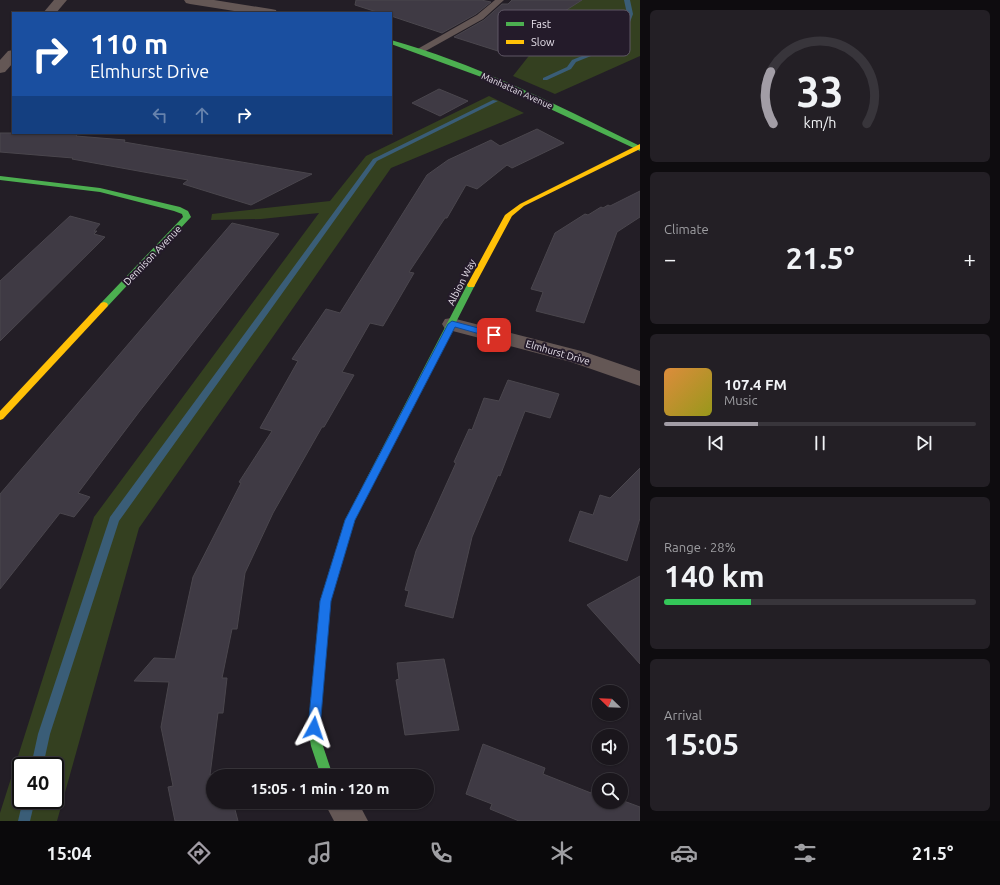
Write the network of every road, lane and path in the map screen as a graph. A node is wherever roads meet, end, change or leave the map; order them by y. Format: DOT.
graph roads {
  1 [pos="61,0"];
  2 [pos="190,0"];
  3 [pos="500,0"];
  4 [pos="227,2"];
  5 [pos="51,12"];
  6 [pos="267,12"];
  7 [pos="392,42"];
  8 [pos="419,51"];
  9 [pos="12,55"];
  10 [pos="0,69"];
  11 [pos="639,148"];
  12 [pos="0,178"];
  13 [pos="452,324"];
  14 [pos="640,379"];
  15 [pos="0,417"];
  16 [pos="325,769"];
  17 [pos="344,809"];
  18 [pos="352,821"];
  1 -- 5 [label="street"];
  2 -- 4 [label="street"];
  3 -- 8 [label="lane"];
  4 -- 6 [label="street"];
  7 -- 8 [label="street, Manhattan Avenue"];
  8 -- 11 [label="street, Manhattan Avenue"];
  9 -- 10 [label="street"];
  11 -- 13 [label="street, Albion Way"];
  12 -- 15 [label="street, Dennison Avenue"];
  13 -- 14 [label="street, Elmhurst Drive"];
  13 -- 16 [label="street, Albion Way"];
  17 -- 18 [label="street"];
}
